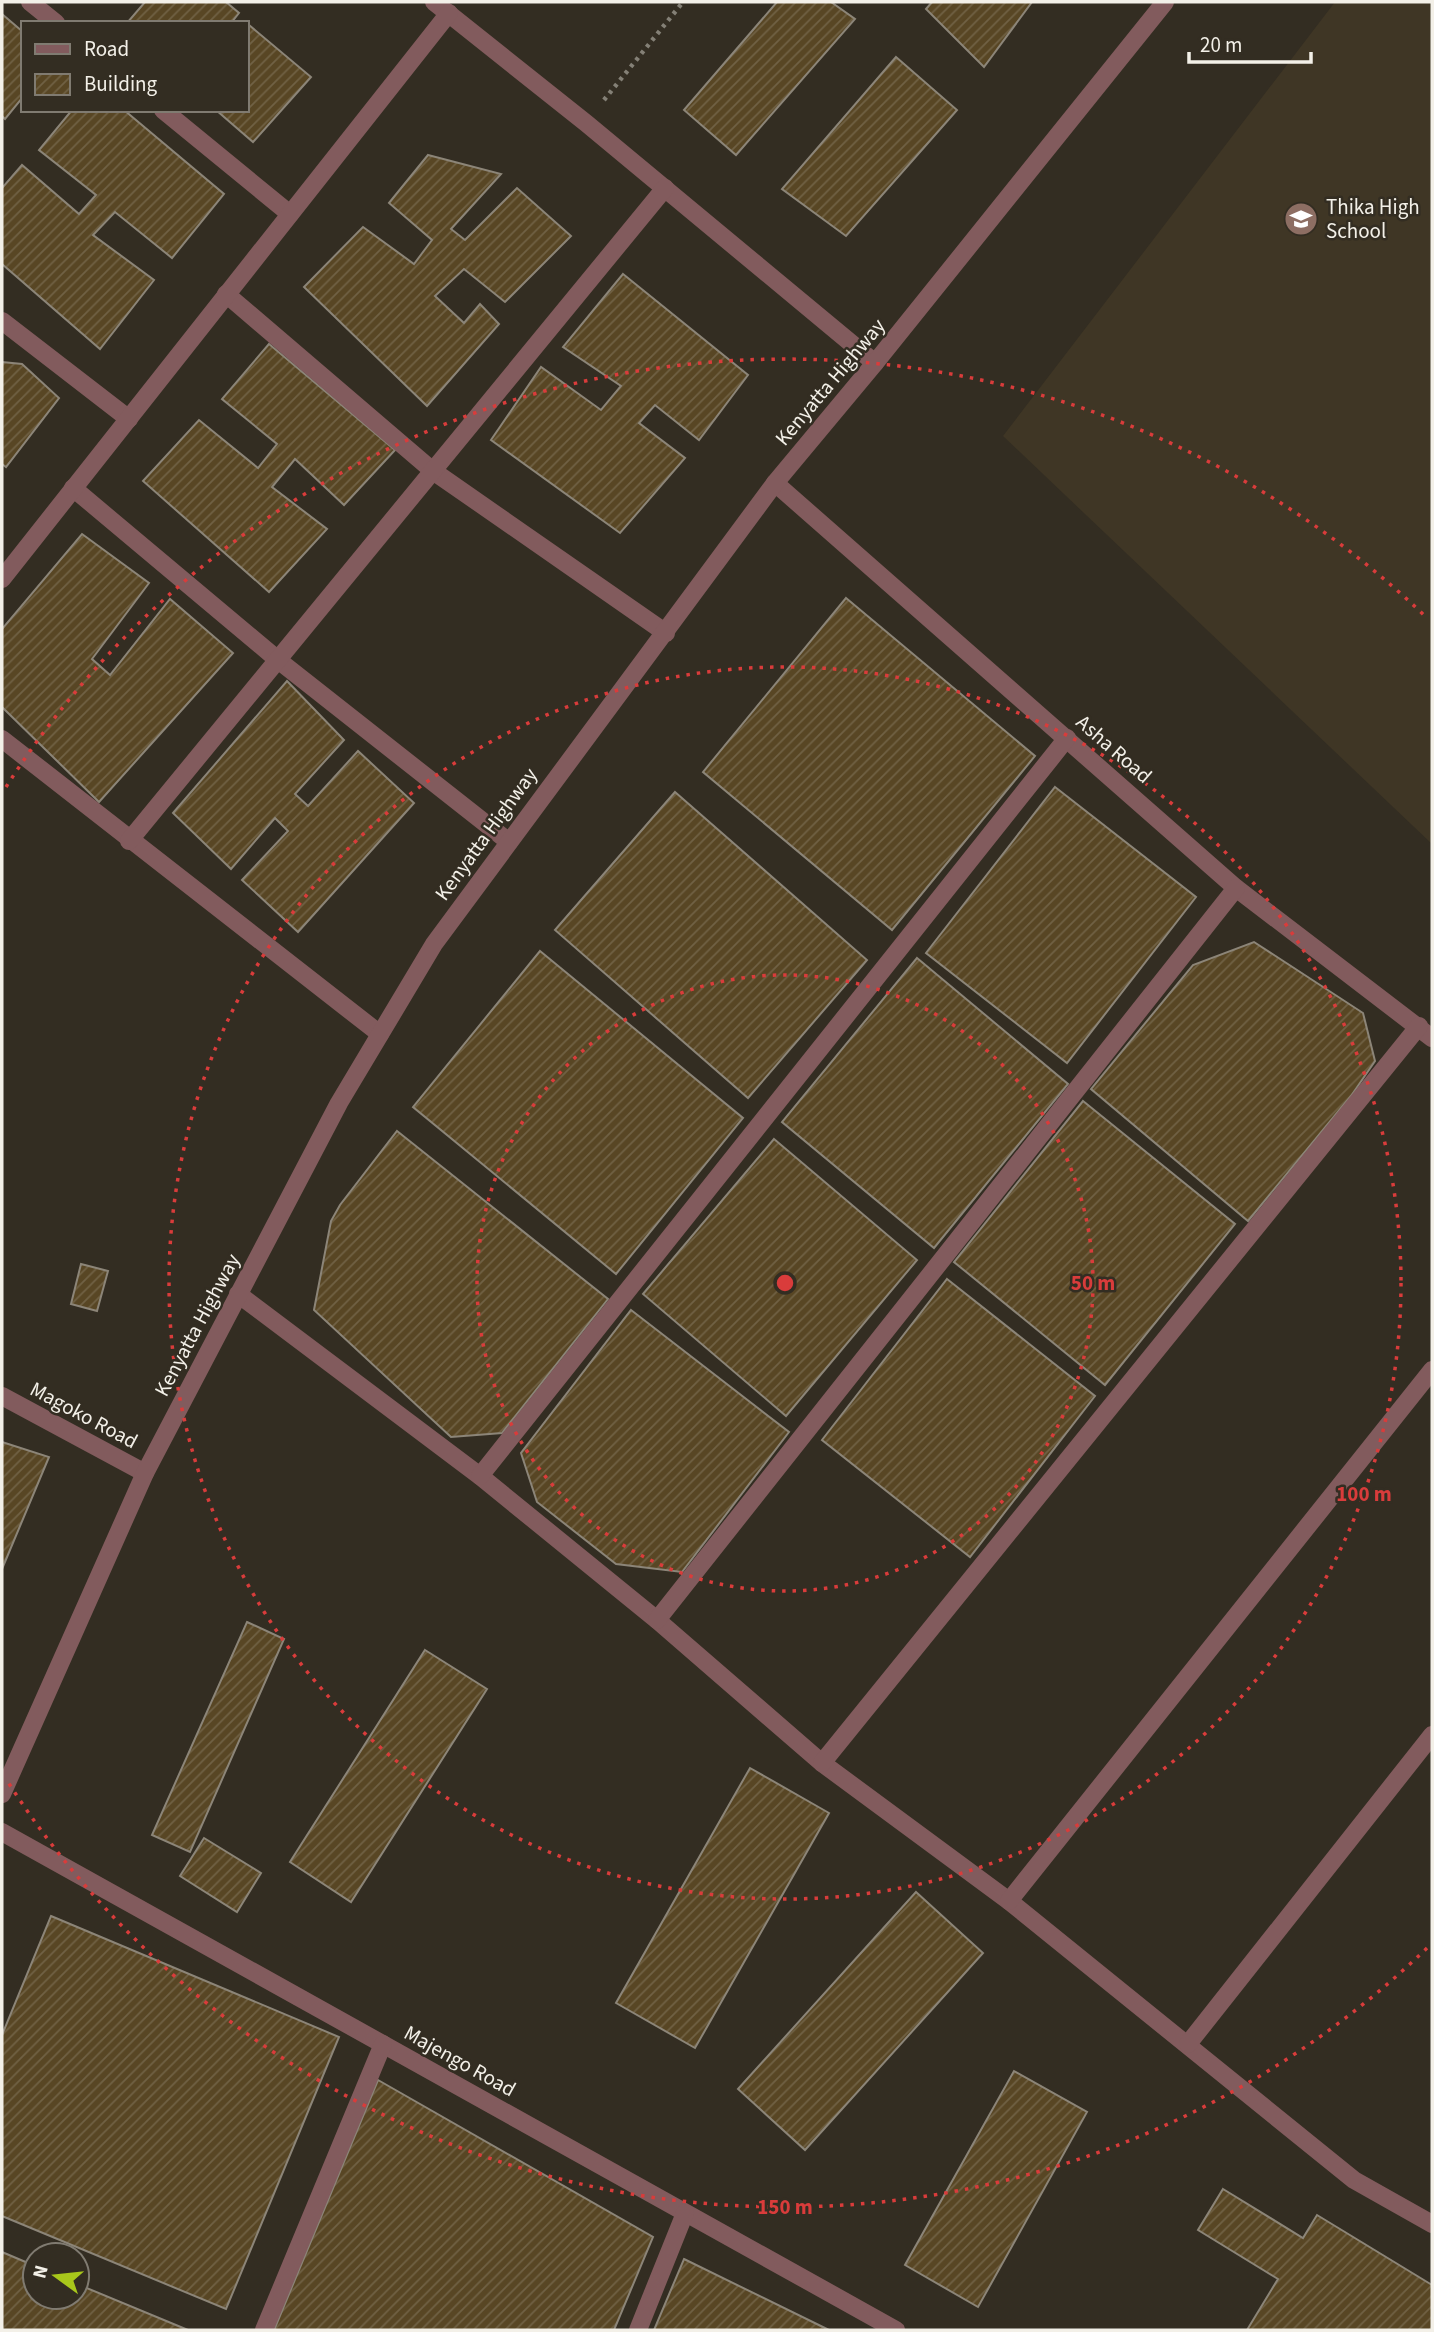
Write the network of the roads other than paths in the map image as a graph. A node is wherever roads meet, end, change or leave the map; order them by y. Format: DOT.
graph roads {
  1 [pos="30,2"];
  2 [pos="434,2"];
  3 [pos="1165,2"];
  4 [pos="449,13"];
  5 [pos="53,21"];
  6 [pos="165,112"];
  7 [pos="665,188"];
  8 [pos="290,214"];
  9 [pos="226,294"];
  10 [pos="2,321"];
  11 [pos="875,363"];
  12 [pos="129,419"];
  13 [pos="433,471"];
  14 [pos="775,483"];
  15 [pos="73,488"];
  16 [pos="2,579"];
  17 [pos="666,633"];
  18 [pos="278,660"];
  19 [pos="1066,738"];
  20 [pos="2,739"];
  21 [pos="129,841"];
  22 [pos="509,842"];
  23 [pos="1236,888"];
  24 [pos="1425,1032"];
  25 [pos="380,1034"];
  26 [pos="238,1294"];
  27 [pos="1432,1370"];
  28 [pos="2,1396"];
  29 [pos="145,1473"];
  30 [pos="480,1476"];
  31 [pos="657,1620"];
  32 [pos="1432,1735"];
  33 [pos="822,1763"];
  34 [pos="2,1794"];
  35 [pos="2,1832"];
  36 [pos="1009,1901"];
  37 [pos="383,2044"];
  38 [pos="1188,2044"];
  39 [pos="685,2213"];
  40 [pos="1432,2224"];
  41 [pos="264,2330"];
  42 [pos="638,2330"];
  43 [pos="896,2330"];
  1 -- 5 [label="street"];
  2 -- 4 [label="street"];
  3 -- 11 [label="street, Kenyatta Highway"];
  4 -- 7 [label="street"];
  4 -- 8 [label="street"];
  6 -- 8 [label="street"];
  7 -- 11 [label="street"];
  7 -- 13 [label="street"];
  8 -- 9 [label="street"];
  9 -- 12 [label="street"];
  9 -- 13 [label="street"];
  10 -- 12 [label="street"];
  11 -- 14 [label="street, Kenyatta Highway"];
  12 -- 15 [label="street"];
  13 -- 17 [label="street"];
  13 -- 18 [label="street"];
  14 -- 17 [label="street, Kenyatta Highway"];
  14 -- 19 [label="street, Asha Road"];
  15 -- 16 [label="street"];
  15 -- 18 [label="street"];
  17 -- 22 [label="street, Kenyatta Highway"];
  18 -- 21 [label="street"];
  18 -- 22 [label="street"];
  19 -- 23 [label="street, Asha Road"];
  19 -- 30 [label="street"];
  20 -- 21 [label="street"];
  21 -- 25 [label="street"];
  22 -- 25 [label="street, Kenyatta Highway"];
  23 -- 24 [label="street, Asha Road"];
  23 -- 31 [label="street"];
  24 -- 33 [label="street"];
  25 -- 26 [label="street, Kenyatta Highway"];
  26 -- 29 [label="street, Kenyatta Highway"];
  26 -- 30 [label="street"];
  27 -- 36 [label="street"];
  28 -- 29 [label="street, Magoko Road"];
  29 -- 34 [label="street, Kenyatta Highway"];
  30 -- 31 [label="street"];
  31 -- 33 [label="street"];
  32 -- 38 [label="street"];
  33 -- 36 [label="street"];
  35 -- 37 [label="street, Majengo Road"];
  36 -- 38 [label="street"];
  37 -- 39 [label="street, Majengo Road"];
  37 -- 41 [label="street"];
  38 -- 40 [label="street"];
  39 -- 42 [label="street"];
  39 -- 43 [label="street, Majengo Road"];
}
